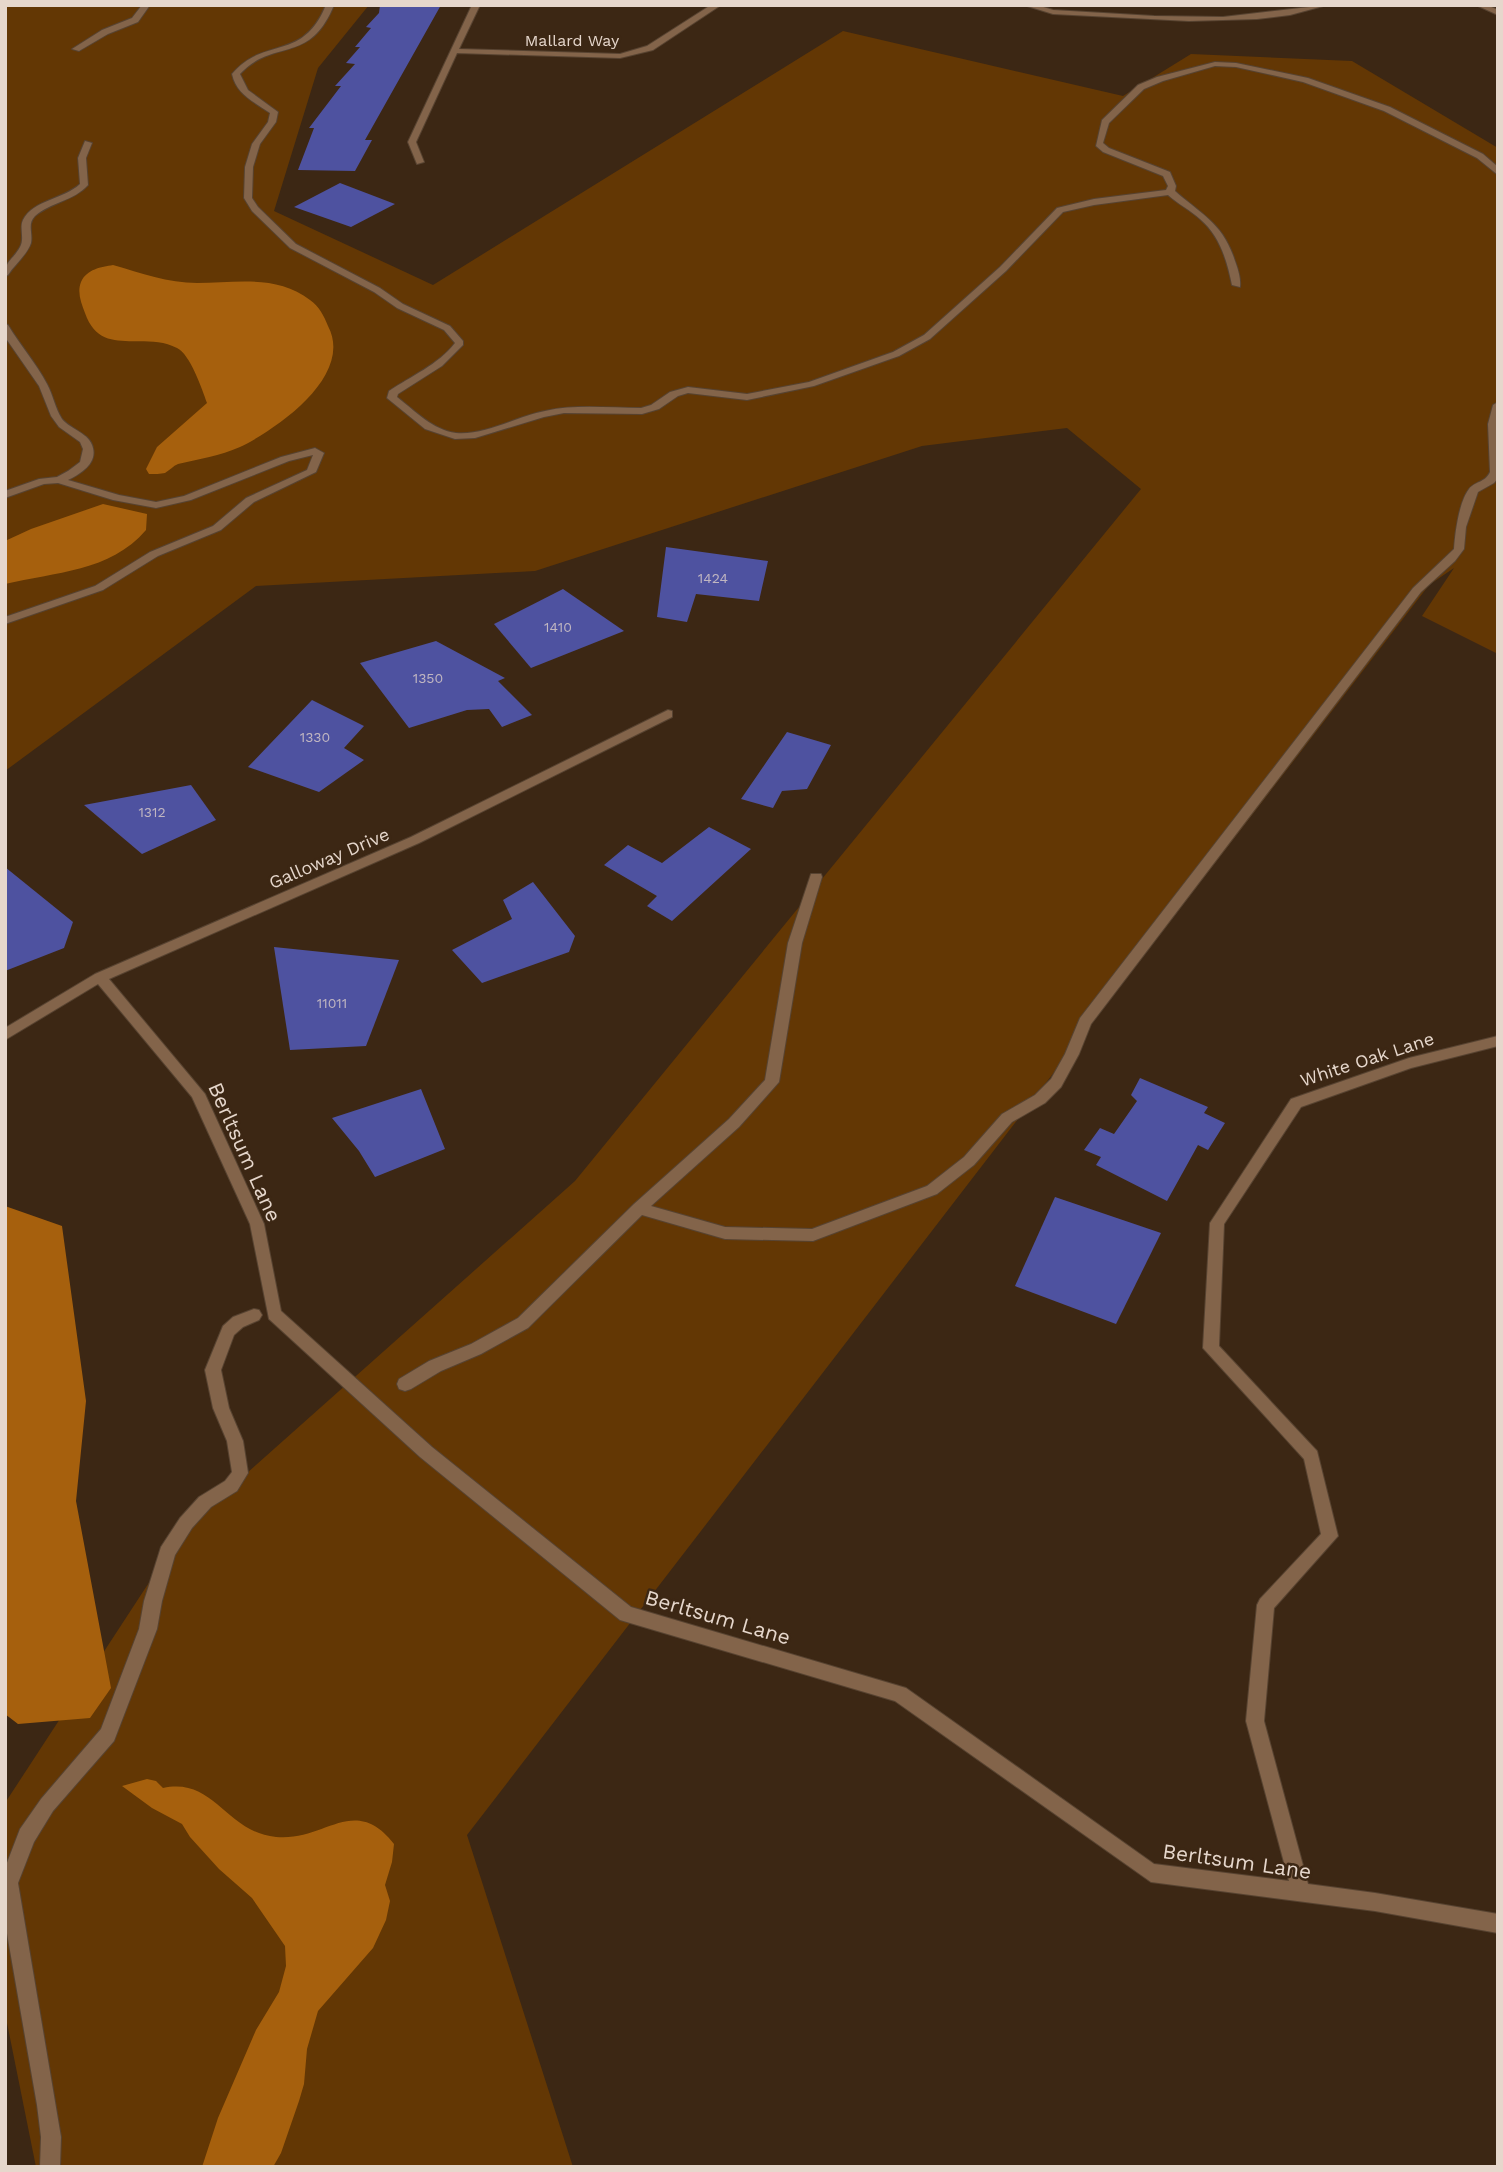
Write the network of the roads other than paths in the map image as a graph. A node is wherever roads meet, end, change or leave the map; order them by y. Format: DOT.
graph roads {
  1 [pos="146,5"];
  2 [pos="330,5"];
  3 [pos="476,5"];
  4 [pos="718,5"];
  5 [pos="1028,5"];
  6 [pos="1323,5"];
  7 [pos="1480,5"];
  8 [pos="1498,13"];
  9 [pos="76,49"];
  10 [pos="455,51"];
  11 [pos="88,142"];
  12 [pos="420,162"];
  13 [pos="1498,172"];
  14 [pos="1170,192"];
  15 [pos="5,273"];
  16 [pos="1237,285"];
  17 [pos="5,327"];
  18 [pos="1498,405"];
  19 [pos="60,480"];
  20 [pos="5,495"];
  21 [pos="5,621"];
  22 [pos="668,714"];
  23 [pos="816,877"];
  24 [pos="100,977"];
  25 [pos="5,1035"];
  26 [pos="1498,1041"];
  27 [pos="639,1208"];
  28 [pos="254,1315"];
  29 [pos="405,1384"];
  30 [pos="1301,1893"];
  31 [pos="1498,1924"];
  32 [pos="50,2167"];
  1 -- 9 [label="street"];
  2 -- 14 [label="street"];
  3 -- 10 [label="street"];
  4 -- 10 [label="street, Mallard Way"];
  5 -- 6 [label="street"];
  7 -- 8 [label="street"];
  10 -- 12 [label="street"];
  11 -- 15 [label="street"];
  13 -- 14 [label="street"];
  14 -- 16 [label="street"];
  17 -- 19 [label="street"];
  18 -- 27 [label="street"];
  19 -- 20 [label="street"];
  19 -- 21 [label="street"];
  22 -- 24 [label="street, Galloway Drive"];
  23 -- 27 [label="street"];
  24 -- 25 [label="street, Galloway Drive"];
  24 -- 30 [label="street, Berltsum Lane"];
  26 -- 30 [label="street, White Oak Lane"];
  27 -- 29 [label="street"];
  28 -- 32 [label="street"];
  30 -- 31 [label="street, Berltsum Lane"];
}
